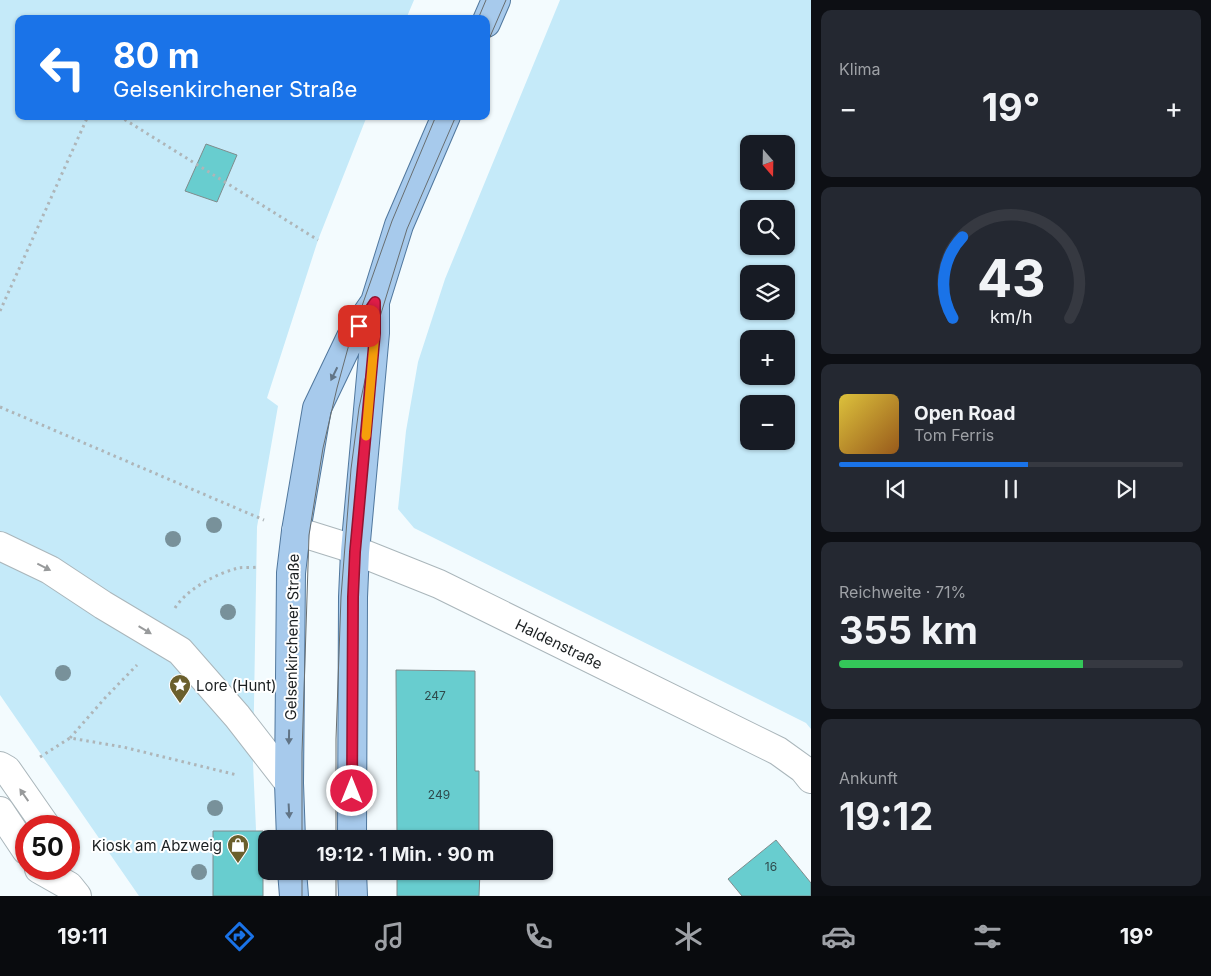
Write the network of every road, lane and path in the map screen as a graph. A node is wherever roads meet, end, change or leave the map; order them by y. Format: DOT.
graph roads {
  1 [pos="496,0"];
  2 [pos="489,15"];
  3 [pos="86,120"];
  4 [pos="125,120"];
  5 [pos="444,120"];
  6 [pos="318,240"];
  7 [pos="375,302"];
  8 [pos="0,311"];
  9 [pos="0,407"];
  10 [pos="296,531"];
  11 [pos="0,546"];
  12 [pos="355,552"];
  13 [pos="34,761"];
  14 [pos="0,766"];
  15 [pos="245,776"];
  16 [pos="811,779"];
  17 [pos="289,783"];
  18 [pos="0,811"];
  19 [pos="38,815"];
  20 [pos="291,830"];
  21 [pos="352,830"];
  22 [pos="15,834"];
  23 [pos="293,880"];
  24 [pos="352,880"];
  25 [pos="294,896"];
  26 [pos="353,896"];
  1 -- 2 [label="main road"];
  3 -- 8 [label="path"];
  4 -- 6 [label="path"];
  5 -- 7 [label="main road, Gelsenkirchener Straße"];
  7 -- 10 [label="main road, Gelsenkirchener Straße, one-way"];
  7 -- 12 [label="main road, Gelsenkirchener Straße"];
  9 -- 10 [label="path"];
  10 -- 12 [label="street, Haldenstraße"];
  10 -- 17 [label="main road, Gelsenkirchener Straße, one-way"];
  11 -- 17 [label="street, one-way"];
  12 -- 16 [label="street, Haldenstraße"];
  12 -- 21 [label="main road, Gelsenkirchener Straße"];
  13 -- 15 [label="path"];
  19 -- 14 [label="street, one-way"];
  17 -- 20 [label="main road, Gelsenkirchener Straße, one-way"];
  18 -- 22 [label="street"];
  23 -- 25 [label="main road"];
  24 -- 26 [label="main road"];
}
